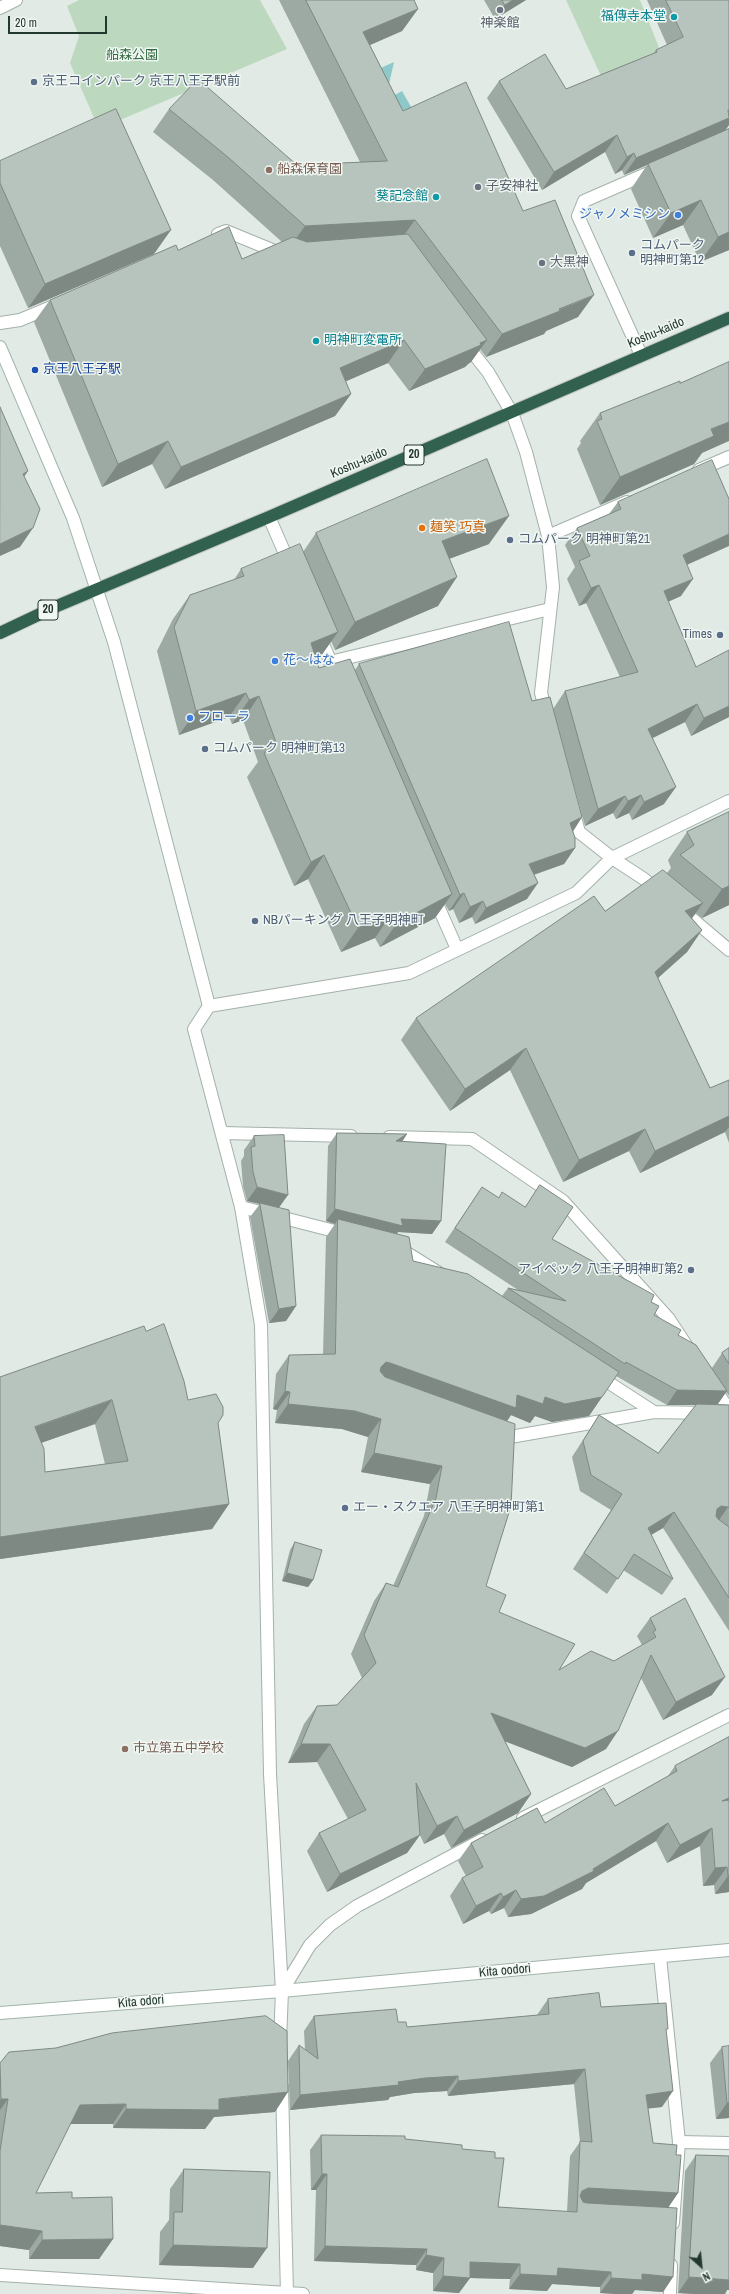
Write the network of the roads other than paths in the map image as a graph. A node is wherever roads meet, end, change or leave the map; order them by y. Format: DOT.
graph roads {
  1 [pos="16,0"];
  2 [pos="0,8"];
  3 [pos="664,166"];
  4 [pos="206,240"];
  5 [pos="291,257"];
  6 [pos="64,301"];
  7 [pos="729,318"];
  8 [pos="0,323"];
  9 [pos="460,336"];
  10 [pos="0,347"];
  11 [pos="641,355"];
  12 [pos="512,412"];
  13 [pos="729,457"];
  14 [pos="686,476"];
  15 [pos="635,498"];
  16 [pos="269,517"];
  17 [pos="548,536"];
  18 [pos="295,577"];
  19 [pos="98,590"];
  20 [pos="550,609"];
  21 [pos="316,626"];
  22 [pos="0,633"];
  23 [pos="330,662"];
  24 [pos="343,690"];
  25 [pos="551,730"];
  26 [pos="569,796"];
  27 [pos="729,801"];
  28 [pos="612,858"];
  29 [pos="428,885"];
  30 [pos="457,949"];
  31 [pos="729,950"];
  32 [pos="209,1006"];
  33 [pos="222,1133"];
  34 [pos="363,1137"];
  35 [pos="378,1137"];
  36 [pos="241,1207"];
  37 [pos="356,1237"];
  38 [pos="387,1245"];
  39 [pos="449,1279"];
  40 [pos="695,1358"];
  41 [pos="588,1369"];
  42 [pos="708,1378"];
  43 [pos="654,1412"];
  44 [pos="729,1412"];
  45 [pos="488,1429"];
  46 [pos="729,1715"];
  47 [pos="511,1825"];
  48 [pos="490,1836"];
  49 [pos="729,1950"];
  50 [pos="660,1957"];
  51 [pos="282,1991"];
  52 [pos="0,2013"];
  53 [pos="281,2057"];
  54 [pos="281,2073"];
  55 [pos="679,2142"];
  56 [pos="729,2143"];
  57 [pos="658,2215"];
  58 [pos="673,2216"];
  59 [pos="673,2231"];
  60 [pos="672,2255"];
  61 [pos="0,2275"];
  62 [pos="288,2293"];
  63 [pos="303,2294"];
  64 [pos="670,2294"];
  1 -- 2 [label="street"];
  3 -- 11 [label="street"];
  4 -- 5 [label="street"];
  6 -- 8 [label="street"];
  7 -- 11 [label="highway, Koshu-kaido / 20"];
  9 -- 12 [label="street"];
  10 -- 19 [label="street"];
  11 -- 12 [label="highway, Koshu-kaido / 20"];
  12 -- 16 [label="highway, Koshu-kaido / 20"];
  12 -- 17 [label="street"];
  13 -- 14 [label="street"];
  15 -- 17 [label="street"];
  16 -- 18 [label="street"];
  16 -- 19 [label="highway, Koshu-kaido / 20"];
  17 -- 20 [label="street"];
  19 -- 22 [label="highway, Koshu-kaido / 20"];
  19 -- 32 [label="street"];
  20 -- 23 [label="street"];
  20 -- 25 [label="street"];
  21 -- 23 [label="street"];
  23 -- 24 [label="street"];
  26 -- 28 [label="street"];
  27 -- 28 [label="street"];
  28 -- 30 [label="street"];
  28 -- 31 [label="street"];
  29 -- 30 [label="street"];
  30 -- 32 [label="street"];
  32 -- 33 [label="street"];
  33 -- 34 [label="street"];
  33 -- 36 [label="street"];
  35 -- 40 [label="street"];
  36 -- 37 [label="street"];
  36 -- 51 [label="street"];
  38 -- 39 [label="street"];
  41 -- 43 [label="street"];
  42 -- 44 [label="street"];
  43 -- 44 [label="street"];
  43 -- 45 [label="street"];
  46 -- 47 [label="street"];
  48 -- 51 [label="street"];
  49 -- 50 [label="street, Kita oodori"];
  50 -- 51 [label="street, Kita oodori"];
  50 -- 55 [label="street"];
  51 -- 52 [label="street, Kita odori"];
  51 -- 53 [label="street"];
  54 -- 62 [label="street"];
  55 -- 56 [label="street"];
  55 -- 58 [label="street"];
  57 -- 58 [label="street"];
  58 -- 59 [label="street"];
  60 -- 64 [label="street"];
  61 -- 62 [label="street"];
  62 -- 63 [label="street"];
}
